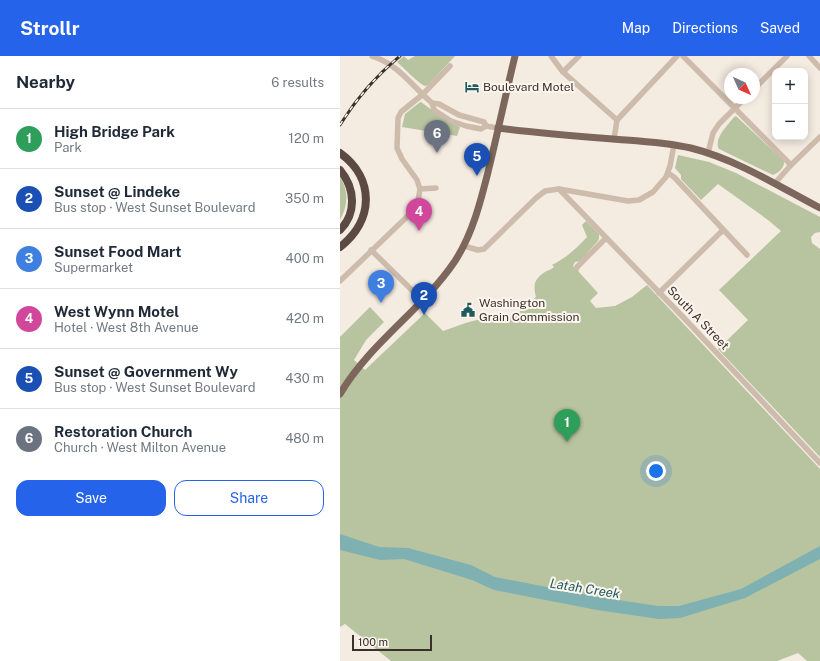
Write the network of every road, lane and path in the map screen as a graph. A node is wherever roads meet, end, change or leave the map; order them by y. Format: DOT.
graph roads {
  1 [pos="372,56"];
  2 [pos="515,56"];
  3 [pos="551,56"];
  4 [pos="579,56"];
  5 [pos="677,56"];
  6 [pos="683,56"];
  7 [pos="787,56"];
  8 [pos="809,56"];
  9 [pos="450,66"];
  10 [pos="820,68"];
  11 [pos="563,72"];
  12 [pos="760,83"];
  13 [pos="422,95"];
  14 [pos="740,104"];
  15 [pos="735,109"];
  16 [pos="617,120"];
  17 [pos="498,128"];
  18 [pos="820,137"];
  19 [pos="614,139"];
  20 [pos="674,145"];
  21 [pos="340,153"];
  22 [pos="708,153"];
  23 [pos="791,165"];
  24 [pos="340,170"];
  25 [pos="668,173"];
  26 [pos="775,183"];
  27 [pos="436,188"];
  28 [pos="420,189"];
  29 [pos="559,189"];
  30 [pos="820,208"];
  31 [pos="340,230"];
  32 [pos="723,230"];
  33 [pos="606,238"];
  34 [pos="464,246"];
  35 [pos="340,247"];
  36 [pos="371,250"];
  37 [pos="747,255"];
  38 [pos="577,267"];
  39 [pos="340,280"];
  40 [pos="659,293"];
  41 [pos="422,300"];
  42 [pos="340,394"];
  43 [pos="820,463"];
  1 -- 13 [label="street"];
  2 -- 17 [label="main road"];
  3 -- 11 [label="street"];
  4 -- 11 [label="street"];
  5 -- 16 [label="street"];
  6 -- 15 [label="street"];
  7 -- 12 [label="street"];
  8 -- 10 [label="street"];
  9 -- 13 [label="street"];
  11 -- 16 [label="street"];
  13 -- 17 [label="street"];
  13 -- 28 [label="street"];
  14 -- 15 [label="street"];
  15 -- 22 [label="street"];
  15 -- 23 [label="street"];
  16 -- 19 [label="street"];
  17 -- 19 [label="main road"];
  17 -- 34 [label="main road"];
  18 -- 23 [label="street"];
  19 -- 20 [label="main road"];
  20 -- 22 [label="main road"];
  20 -- 25 [label="street"];
  21 -- 35 [label="highway"];
  22 -- 26 [label="main road"];
  23 -- 26 [label="street"];
  24 -- 31 [label="highway"];
  25 -- 29 [label="street"];
  25 -- 32 [label="street"];
  26 -- 30 [label="main road"];
  27 -- 28 [label="street"];
  28 -- 36 [label="street"];
  29 -- 33 [label="street, South A Street"];
  29 -- 34 [label="street"];
  32 -- 37 [label="street"];
  32 -- 40 [label="street"];
  33 -- 38 [label="street"];
  33 -- 40 [label="street, South A Street"];
  34 -- 41 [label="main road"];
  36 -- 39 [label="street"];
  36 -- 41 [label="street"];
  40 -- 43 [label="street, South A Street"];
  41 -- 42 [label="main road"];
}
